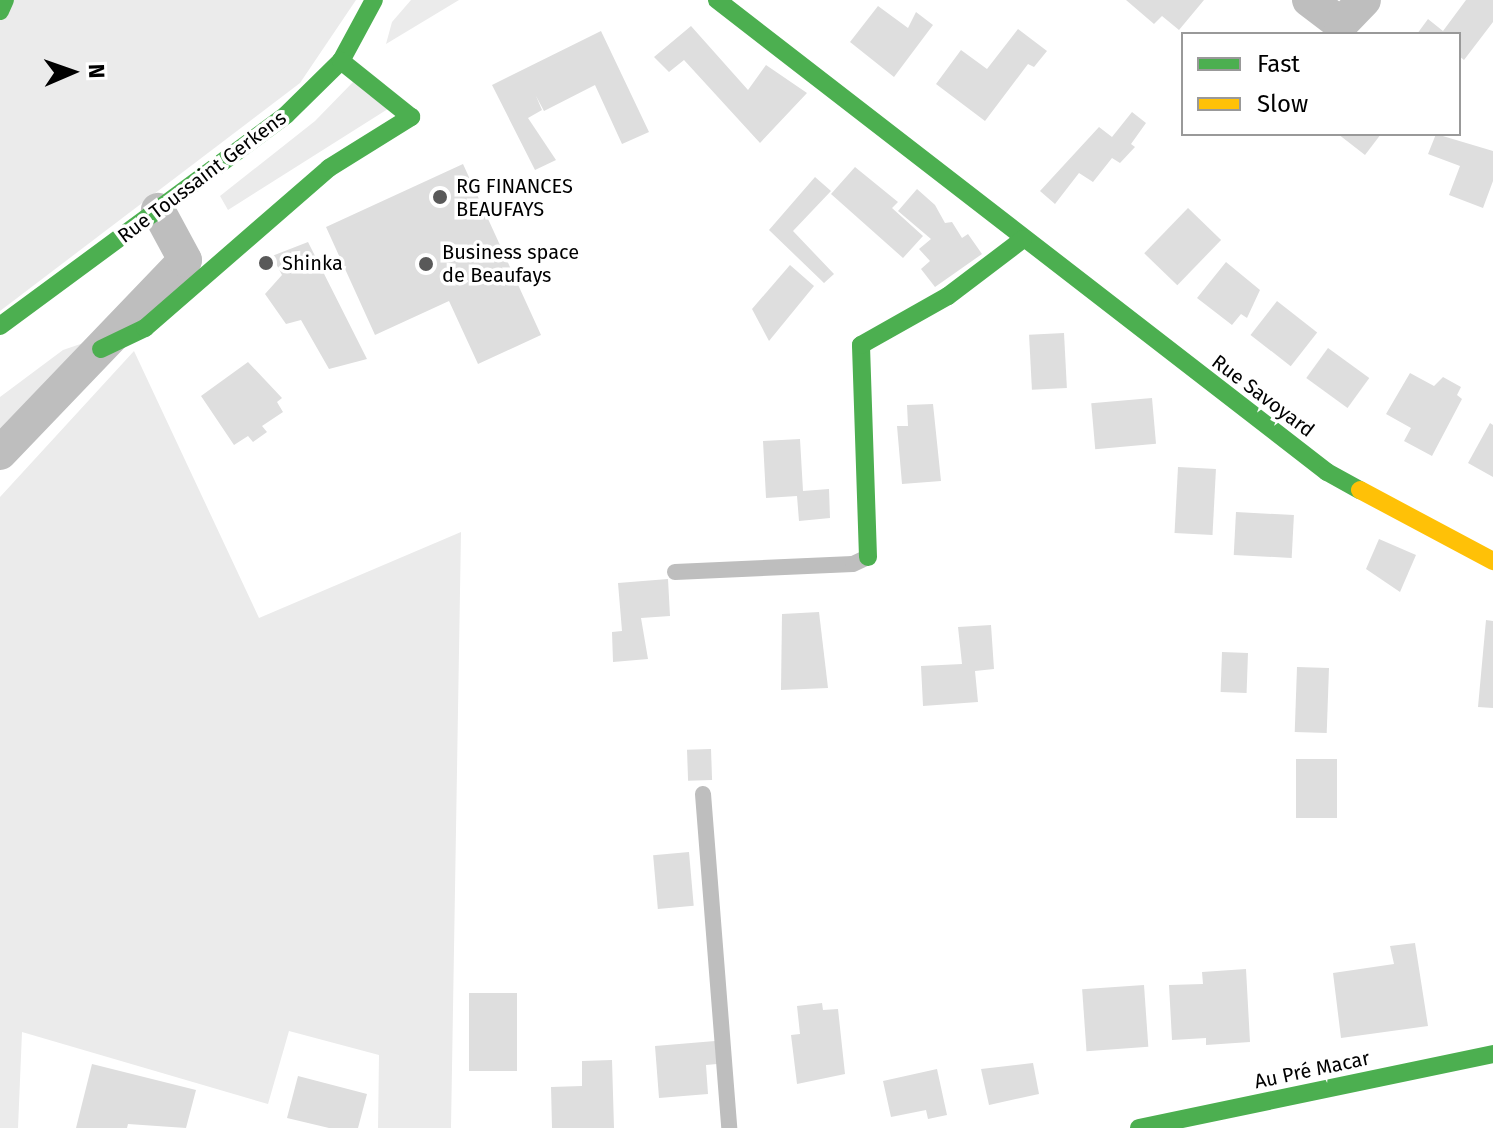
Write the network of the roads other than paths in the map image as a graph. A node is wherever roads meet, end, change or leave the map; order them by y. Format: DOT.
graph roads {
  1 [pos="5,0"];
  2 [pos="374,0"];
  3 [pos="717,0"];
  4 [pos="1309,0"];
  5 [pos="1364,0"];
  6 [pos="0,11"];
  7 [pos="341,61"];
  8 [pos="158,210"];
  9 [pos="1023,239"];
  10 [pos="0,326"];
  11 [pos="101,349"];
  12 [pos="0,453"];
  13 [pos="868,557"];
  14 [pos="1493,561"];
  15 [pos="675,572"];
  16 [pos="703,794"];
  17 [pos="1493,1054"];
  18 [pos="729,1128"];
  19 [pos="1139,1128"];
  1 -- 6 [label="main road"];
  2 -- 7 [label="main road, Rue Toussaint Gerkens"];
  3 -- 9 [label="main road, Rue Savoyard"];
  4 -- 5 [label="street"];
  7 -- 8 [label="main road, Rue Toussaint Gerkens"];
  7 -- 11 [label="main road"];
  8 -- 10 [label="main road, Rue Toussaint Gerkens"];
  8 -- 11 [label="street"];
  9 -- 13 [label="main road"];
  9 -- 14 [label="main road, Rue Savoyard"];
  11 -- 12 [label="street"];
  13 -- 15 [label="lane"];
  16 -- 18 [label="lane"];
  17 -- 19 [label="main road, Au Pré Macar"];
}
